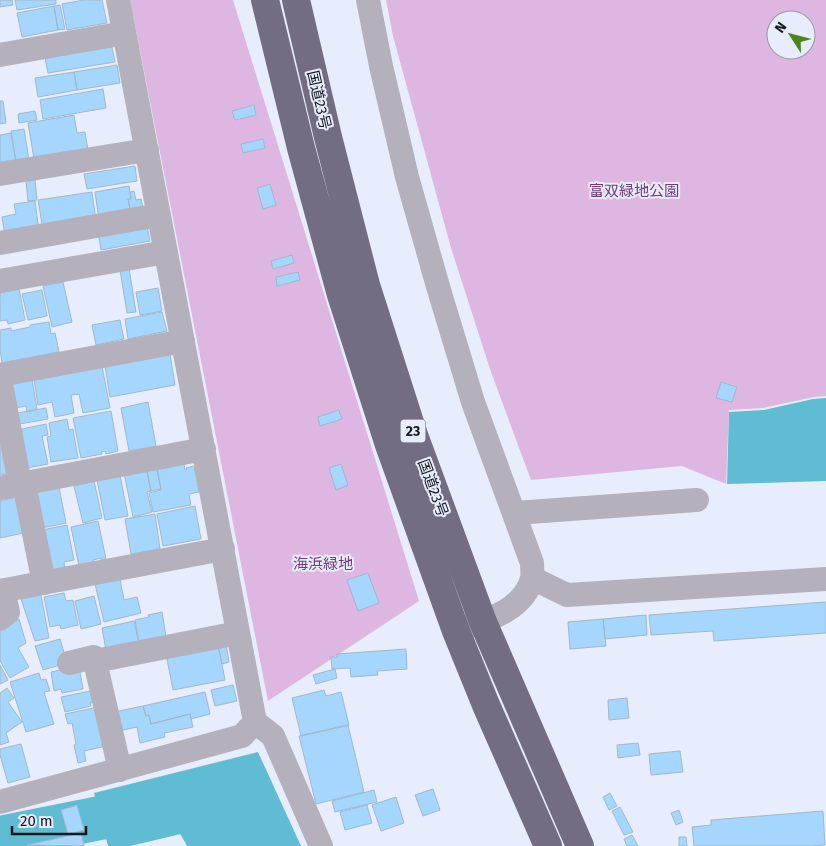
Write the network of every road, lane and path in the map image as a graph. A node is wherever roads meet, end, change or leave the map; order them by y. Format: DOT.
graph roads {
  1 [pos="118,0"];
  2 [pos="265,0"];
  3 [pos="296,0"];
  4 [pos="368,0"];
  5 [pos="124,32"];
  6 [pos="0,55"];
  7 [pos="147,150"];
  8 [pos="0,174"];
  9 [pos="159,215"];
  10 [pos="0,243"];
  11 [pos="166,252"];
  12 [pos="0,281"];
  13 [pos="183,341"];
  14 [pos="0,375"];
  15 [pos="0,379"];
  16 [pos="204,449"];
  17 [pos="14,485"];
  18 [pos="697,500"];
  19 [pos="514,513"];
  20 [pos="222,549"];
  21 [pos="532,578"];
  22 [pos="826,579"];
  23 [pos="44,583"];
  24 [pos="2,591"];
  25 [pos="0,619"];
  26 [pos="483,622"];
  27 [pos="456,631"];
  28 [pos="238,633"];
  29 [pos="95,661"];
  30 [pos="69,663"];
  31 [pos="255,722"];
  32 [pos="120,770"];
  33 [pos="0,802"];
  34 [pos="322,846"];
  35 [pos="548,846"];
  36 [pos="580,846"];
  1 -- 5 [label="street"];
  2 -- 27 [label="highway, 国道23号 / 23"];
  3 -- 26 [label="highway, 国道23号 / 23"];
  4 -- 19 [label="street"];
  5 -- 6 [label="street"];
  5 -- 7 [label="street"];
  7 -- 8 [label="street"];
  7 -- 9 [label="street"];
  9 -- 10 [label="street"];
  9 -- 11 [label="street"];
  11 -- 12 [label="street"];
  11 -- 13 [label="street"];
  13 -- 14 [label="street"];
  13 -- 16 [label="street"];
  15 -- 17 [label="street"];
  16 -- 17 [label="street"];
  16 -- 20 [label="street"];
  17 -- 23 [label="street"];
  18 -- 19 [label="street"];
  19 -- 21 [label="street"];
  20 -- 23 [label="street"];
  20 -- 28 [label="street"];
  21 -- 22 [label="street"];
  21 -- 26 [label="street"];
  23 -- 24 [label="street"];
  24 -- 25 [label="street"];
  26 -- 27 [label="street"];
  26 -- 36 [label="highway, 国道23号 / 23"];
  27 -- 35 [label="highway, 国道23号 / 23"];
  28 -- 29 [label="street"];
  28 -- 31 [label="street"];
  29 -- 30 [label="street"];
  29 -- 32 [label="street"];
  31 -- 32 [label="street"];
  31 -- 34 [label="street"];
  32 -- 33 [label="street"];
}
